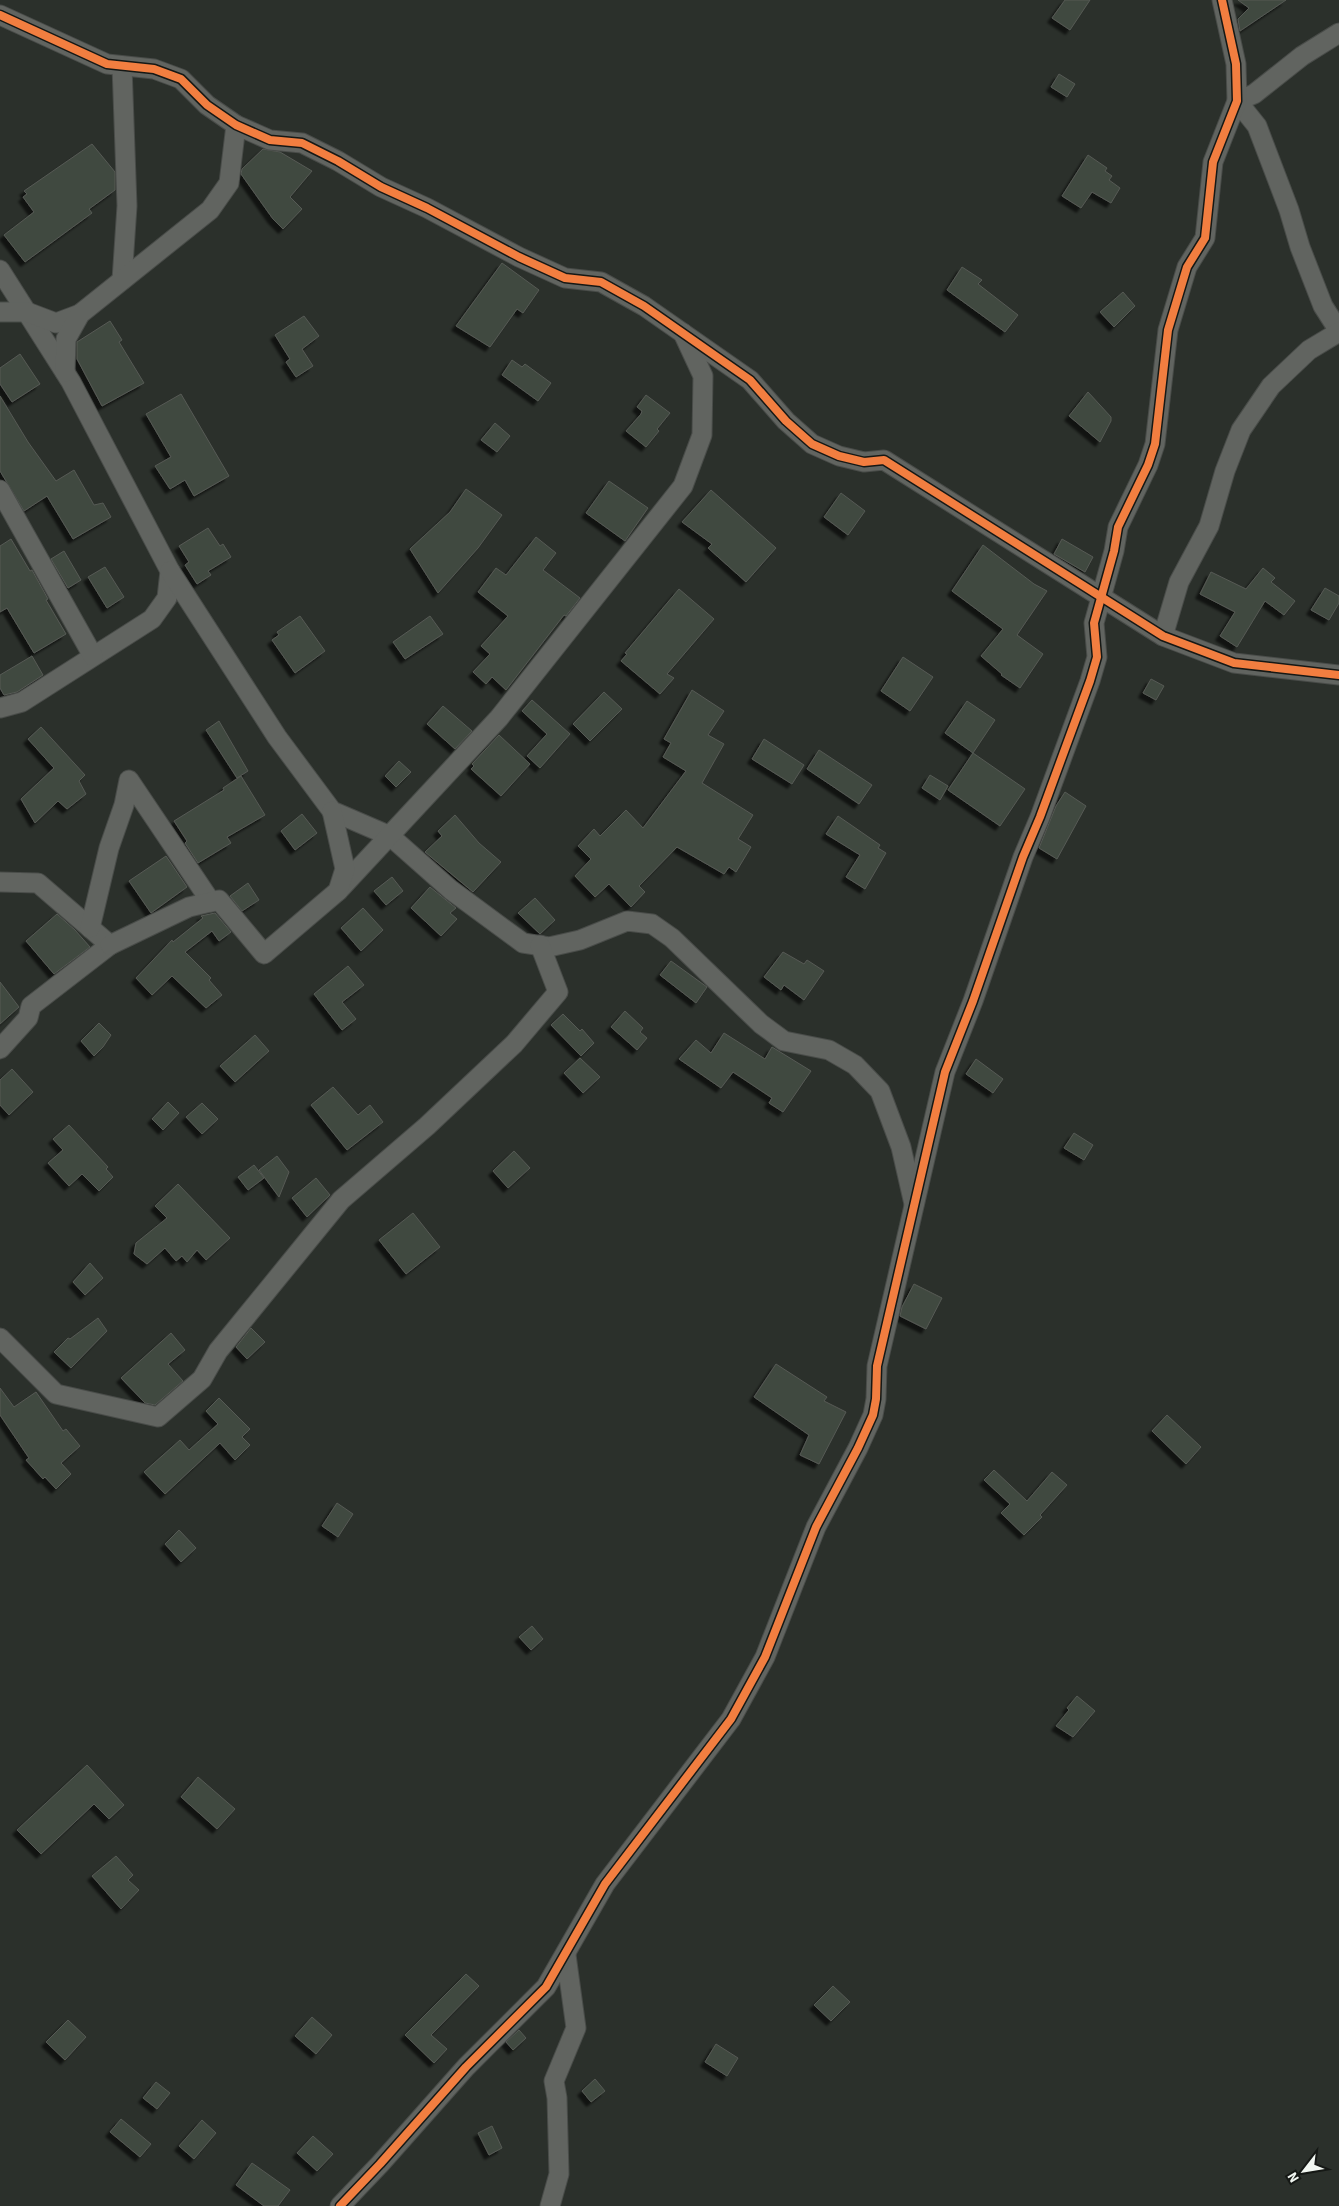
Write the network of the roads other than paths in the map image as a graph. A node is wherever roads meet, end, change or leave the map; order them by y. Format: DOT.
graph roads {
  1 [pos="1222,0"];
  2 [pos="0,15"];
  3 [pos="1339,33"];
  4 [pos="122,66"];
  5 [pos="1237,101"];
  6 [pos="236,125"];
  7 [pos="0,270"];
  8 [pos="122,280"];
  9 [pos="0,312"];
  10 [pos="27,312"];
  11 [pos="80,314"];
  12 [pos="1339,331"];
  13 [pos="682,332"];
  14 [pos="65,372"];
  15 [pos="0,490"];
  16 [pos="170,571"];
  17 [pos="1102,596"];
  18 [pos="1163,636"];
  19 [pos="93,656"];
  20 [pos="1339,674"];
  21 [pos="0,708"];
  22 [pos="332,811"];
  23 [pos="390,836"];
  24 [pos="0,882"];
  25 [pos="338,890"];
  26 [pos="211,902"];
  27 [pos="90,928"];
  28 [pos="540,945"];
  29 [pos="110,946"];
  30 [pos="0,1049"];
  31 [pos="914,1207"];
  32 [pos="0,1338"];
  33 [pos="566,1955"];
  34 [pos="340,2206"];
  35 [pos="550,2206"];
  1 -- 5 [label="street"];
  2 -- 4 [label="street"];
  3 -- 5 [label="street"];
  4 -- 6 [label="street"];
  4 -- 8 [label="street"];
  5 -- 12 [label="street"];
  5 -- 17 [label="street"];
  6 -- 8 [label="street"];
  6 -- 13 [label="street"];
  7 -- 10 [label="street"];
  8 -- 11 [label="street"];
  9 -- 10 [label="street"];
  10 -- 11 [label="street"];
  10 -- 14 [label="street"];
  11 -- 14 [label="street"];
  12 -- 18 [label="street"];
  13 -- 17 [label="street"];
  13 -- 23 [label="street"];
  14 -- 16 [label="street"];
  15 -- 19 [label="street"];
  16 -- 19 [label="street"];
  16 -- 22 [label="street"];
  17 -- 18 [label="street"];
  17 -- 31 [label="street"];
  18 -- 20 [label="street"];
  19 -- 21 [label="street"];
  22 -- 23 [label="street"];
  22 -- 25 [label="street"];
  23 -- 25 [label="street"];
  23 -- 28 [label="street"];
  24 -- 27 [label="street"];
  25 -- 26 [label="street"];
  26 -- 27 [label="street"];
  26 -- 29 [label="street"];
  27 -- 29 [label="street"];
  28 -- 31 [label="street"];
  28 -- 32 [label="street"];
  29 -- 30 [label="street"];
  31 -- 33 [label="street"];
  33 -- 34 [label="street"];
  33 -- 35 [label="street"];
}
